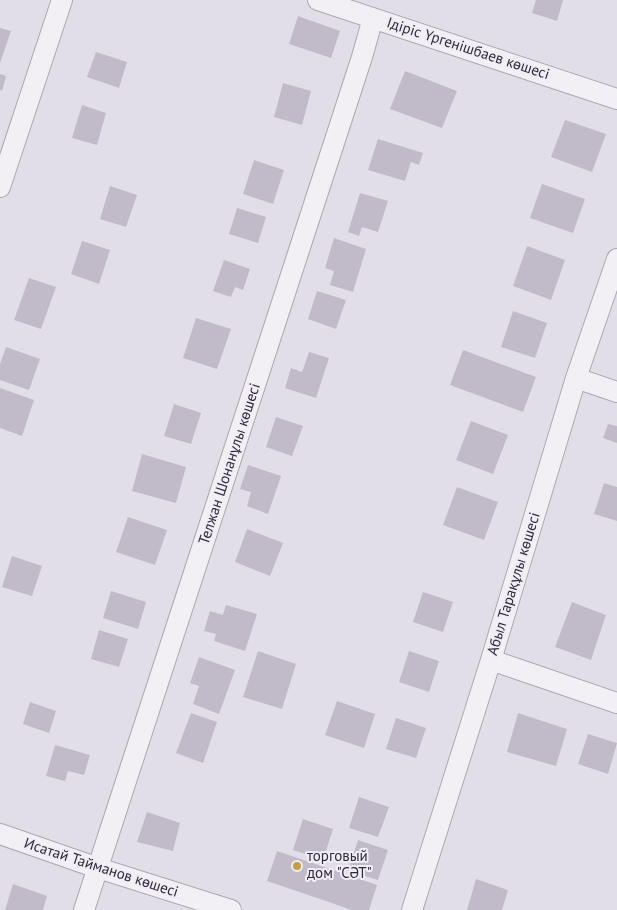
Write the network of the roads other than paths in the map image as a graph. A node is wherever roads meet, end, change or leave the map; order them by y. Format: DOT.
graph roads {
  1 [pos="62,0"];
  2 [pos="318,0"];
  3 [pos="373,18"];
  4 [pos="617,99"];
  5 [pos="0,187"];
  6 [pos="617,259"];
  7 [pos="576,378"];
  8 [pos="617,392"];
  9 [pos="491,660"];
  10 [pos="617,703"];
  11 [pos="0,834"];
  12 [pos="98,868"];
  13 [pos="84,910"];
  14 [pos="231,910"];
  15 [pos="412,910"];
  1 -- 5 [label="street"];
  2 -- 3 [label="street, Ідіріс Үргенішбаев көшесі"];
  3 -- 4 [label="street, Ідіріс Үргенішбаев көшесі"];
  3 -- 12 [label="street, Телжан Шонанұлы көшесі"];
  6 -- 7 [label="street, Абыл Тарақұлы көшесі"];
  7 -- 8 [label="street"];
  7 -- 9 [label="street, Абыл Тарақұлы көшесі"];
  9 -- 10 [label="street"];
  9 -- 15 [label="street, Абыл Тарақұлы көшесі"];
  11 -- 12 [label="street, Исатай Тайманов көшесі"];
  12 -- 13 [label="street, Телжан Шонанұлы көшесі"];
  12 -- 14 [label="street, Исатай Тайманов көшесі"];
}
